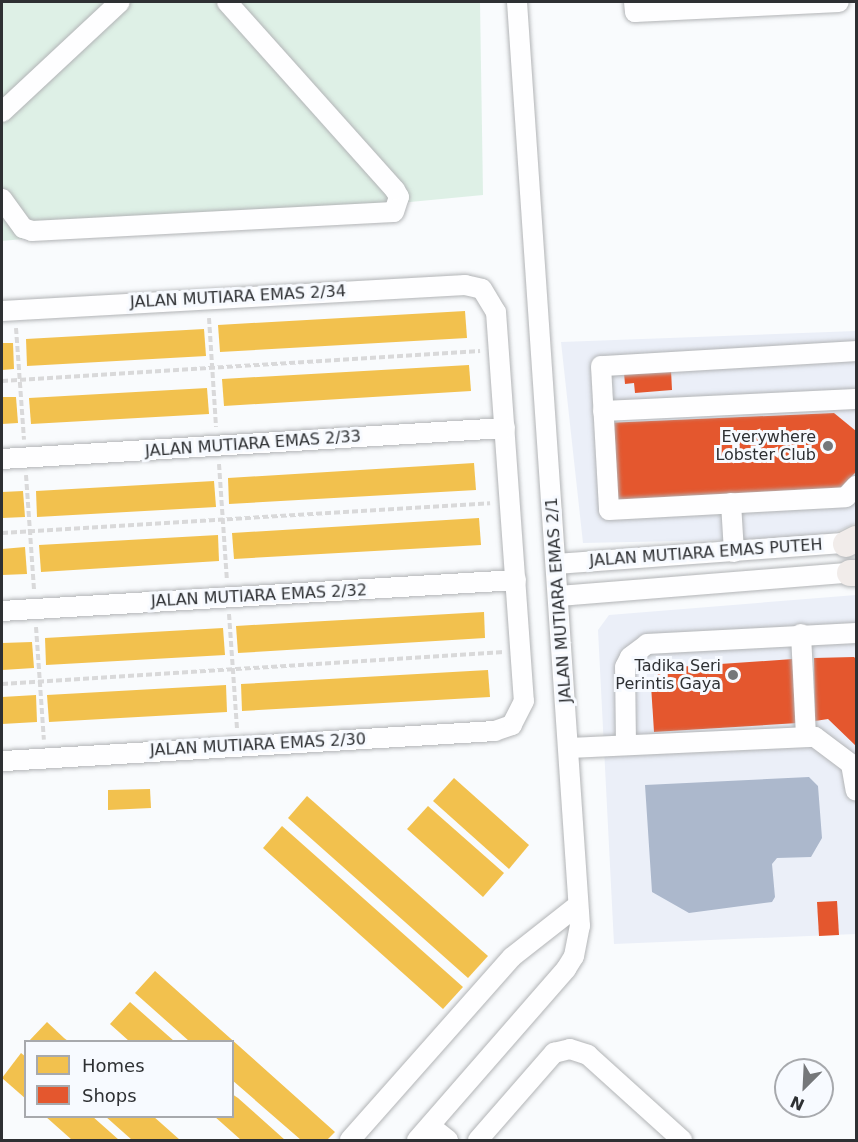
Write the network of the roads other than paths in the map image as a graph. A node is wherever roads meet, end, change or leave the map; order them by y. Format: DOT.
graph roads {
  1 [pos="120,2"];
  2 [pos="226,2"];
  3 [pos="517,2"];
  4 [pos="634,2"];
  5 [pos="839,2"];
  6 [pos="2,112"];
  7 [pos="2,199"];
  8 [pos="8,310"];
  9 [pos="856,351"];
  10 [pos="856,399"];
  11 [pos="603,411"];
  12 [pos="505,428"];
  13 [pos="2,459"];
  14 [pos="856,486"];
  15 [pos="731,503"];
  16 [pos="853,542"];
  17 [pos="734,552"];
  18 [pos="556,564"];
  19 [pos="854,573"];
  20 [pos="516,580"];
  21 [pos="559,596"];
  22 [pos="2,611"];
  23 [pos="856,633"];
  24 [pos="801,634"];
  25 [pos="806,737"];
  26 [pos="626,745"];
  27 [pos="569,748"];
  28 [pos="2,761"];
  29 [pos="856,791"];
  30 [pos="578,905"];
  31 [pos="430,1126"];
  32 [pos="350,1140"];
  33 [pos="417,1140"];
  34 [pos="448,1140"];
  35 [pos="478,1140"];
  36 [pos="682,1140"];
  1 -- 6 [label="street"];
  2 -- 7 [label="street"];
  3 -- 18 [label="street, JALAN MUTIARA EMAS 2/1"];
  4 -- 5 [label="street"];
  8 -- 12 [label="street, JALAN MUTIARA EMAS 2/34"];
  9 -- 11 [label="street"];
  10 -- 11 [label="street"];
  11 -- 15 [label="street"];
  12 -- 13 [label="street, JALAN MUTIARA EMAS 2/33"];
  12 -- 20 [label="street"];
  14 -- 15 [label="street"];
  15 -- 17 [label="street"];
  16 -- 17 [label="street, JALAN MUTIARA EMAS PUTEH"];
  17 -- 18 [label="street, JALAN MUTIARA EMAS PUTEH"];
  18 -- 21 [label="street, JALAN MUTIARA EMAS 2/1"];
  19 -- 21 [label="street, JALAN MUTIARA EMAS PUTEH"];
  20 -- 22 [label="street, JALAN MUTIARA EMAS 2/32"];
  20 -- 28 [label="street, JALAN MUTIARA EMAS 2/30"];
  21 -- 27 [label="street, JALAN MUTIARA EMAS 2/1"];
  23 -- 24 [label="street"];
  24 -- 25 [label="street"];
  24 -- 26 [label="street"];
  25 -- 26 [label="street"];
  25 -- 29 [label="street"];
  26 -- 27 [label="street"];
  27 -- 30 [label="street, JALAN MUTIARA EMAS 2/1"];
  30 -- 31 [label="street, JALAN MUTIARA EMAS 2/1"];
  30 -- 32 [label="street"];
  31 -- 33 [label="street, JALAN MUTIARA EMAS 2/1"];
  31 -- 34 [label="street"];
  35 -- 36 [label="street"];
}
